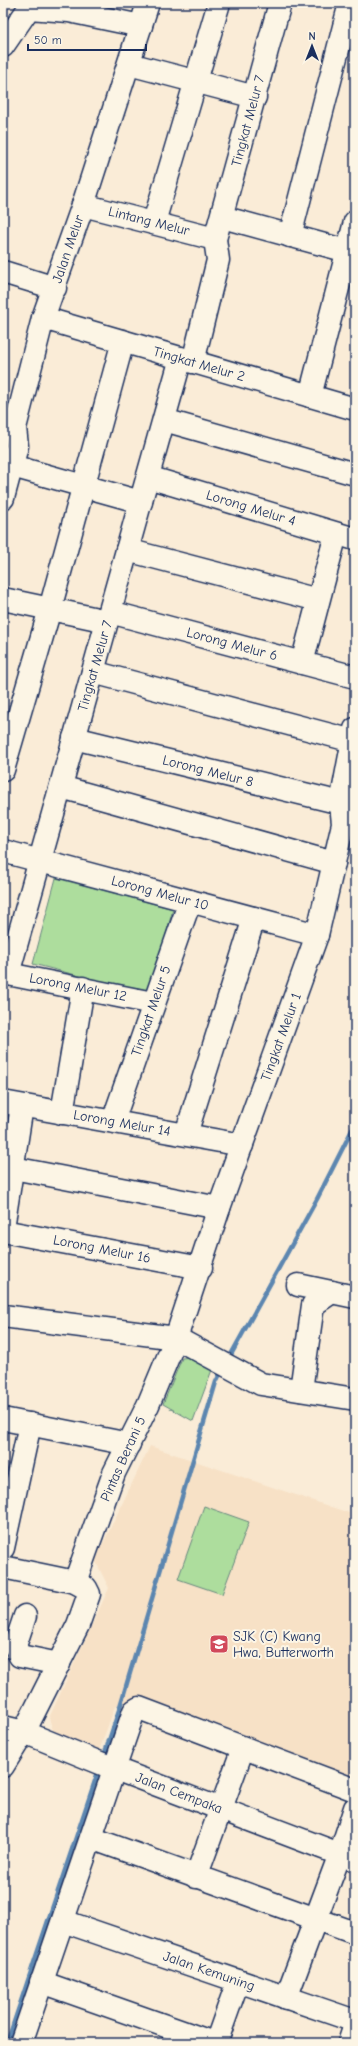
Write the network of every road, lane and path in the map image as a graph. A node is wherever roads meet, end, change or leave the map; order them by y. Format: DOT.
graph roads {
  1 [pos="148,3"];
  2 [pos="219,3"];
  3 [pos="280,3"];
  4 [pos="350,3"];
  5 [pos="90,9"];
  6 [pos="141,26"];
  7 [pos="3,46"];
  8 [pos="129,64"];
  9 [pos="196,82"];
  10 [pos="255,97"];
  11 [pos="83,205"];
  12 [pos="222,217"];
  13 [pos="154,222"];
  14 [pos="355,222"];
  15 [pos="290,236"];
  16 [pos="215,239"];
  17 [pos="347,252"];
  18 [pos="3,272"];
  19 [pos="55,288"];
  20 [pos="43,318"];
  21 [pos="123,342"];
  22 [pos="187,360"];
  23 [pos="310,396"];
  24 [pos="355,409"];
  25 [pos="164,420"];
  26 [pos="9,426"];
  27 [pos="12,466"];
  28 [pos="355,474"];
  29 [pos="148,477"];
  30 [pos="84,486"];
  31 [pos="3,498"];
  32 [pos="141,502"];
  33 [pos="346,536"];
  34 [pos="127,550"];
  35 [pos="3,599"];
  36 [pos="318,600"];
  37 [pos="50,609"];
  38 [pos="109,616"];
  39 [pos="302,663"];
  40 [pos="93,672"];
  41 [pos="355,677"];
  42 [pos="354,735"];
  43 [pos="74,738"];
  44 [pos="3,770"];
  45 [pos="61,787"];
  46 [pos="346,818"];
  47 [pos="3,851"];
  48 [pos="40,861"];
  49 [pos="334,863"];
  50 [pos="190,901"];
  51 [pos="254,918"];
  52 [pos="317,935"];
  53 [pos="6,973"];
  54 [pos="83,988"];
  55 [pos="153,1002"];
  56 [pos="13,1104"];
  57 [pos="62,1113"];
  58 [pos="113,1121"];
  59 [pos="186,1134"];
  60 [pos="242,1145"];
  61 [pos="8,1167"];
  62 [pos="219,1208"];
  63 [pos="3,1229"];
  64 [pos="201,1268"];
  65 [pos="298,1285"];
  66 [pos="332,1292"];
  67 [pos="355,1297"];
  68 [pos="3,1316"];
  69 [pos="176,1338"];
  70 [pos="301,1390"];
  71 [pos="355,1398"];
  72 [pos="3,1419"];
  73 [pos="30,1424"];
  74 [pos="129,1444"];
  75 [pos="3,1548"];
  76 [pos="3,1567"];
  77 [pos="80,1585"];
  78 [pos="25,1616"];
  79 [pos="59,1664"];
  80 [pos="13,1730"];
  81 [pos="243,1748"];
  82 [pos="3,1766"];
  83 [pos="106,1766"];
  84 [pos="355,1790"];
  85 [pos="355,1808"];
  86 [pos="221,1809"];
  87 [pos="91,1838"];
  88 [pos="348,1857"];
  89 [pos="196,1877"];
  90 [pos="316,1920"];
  91 [pos="63,1921"];
  92 [pos="355,1933"];
  93 [pos="238,1981"];
  94 [pos="41,1982"];
  95 [pos="286,1998"];
  96 [pos="355,2021"];
  97 [pos="355,2025"];
  98 [pos="21,2043"];
  99 [pos="215,2043"];
  100 [pos="349,2043"];
  1 -- 6 [label="street, Jalan Melur"];
  2 -- 9 [label="street"];
  3 -- 10 [label="street, Tingkat Melur 7"];
  4 -- 15 [label="street"];
  5 -- 6 [label="street"];
  5 -- 7 [label="street"];
  6 -- 8 [label="street, Jalan Melur"];
  8 -- 9 [label="street"];
  8 -- 11 [label="street, Jalan Melur"];
  9 -- 10 [label="street"];
  9 -- 13 [label="street"];
  10 -- 12 [label="street, Tingkat Melur 7"];
  11 -- 13 [label="street, Lintang Melur"];
  11 -- 19 [label="street, Jalan Melur"];
  12 -- 15 [label="street"];
  12 -- 16 [label="street, Tingkat Melur 7"];
  13 -- 16 [label="street, Lintang Melur"];
  14 -- 17 [label="street"];
  15 -- 17 [label="street"];
  16 -- 22 [label="street, Tingkat Melur 7"];
  17 -- 23 [label="street"];
  18 -- 19 [label="street"];
  19 -- 20 [label="street, Jalan Melur"];
  20 -- 21 [label="street, Tingkat Melur 2"];
  20 -- 26 [label="street, Jalan Melur"];
  21 -- 22 [label="street, Tingkat Melur 2"];
  21 -- 30 [label="street"];
  22 -- 23 [label="street, Tingkat Melur 2"];
  22 -- 25 [label="street, Tingkat Melur 7"];
  23 -- 24 [label="street, Tingkat Melur 2"];
  25 -- 28 [label="street"];
  25 -- 29 [label="street, Tingkat Melur 7"];
  26 -- 27 [label="street, Jalan Melur"];
  27 -- 30 [label="street"];
  27 -- 31 [label="street, Jalan Melur"];
  29 -- 32 [label="street, Tingkat Melur 7"];
  29 -- 33 [label="street, Lorong Melur 4"];
  30 -- 32 [label="street"];
  30 -- 37 [label="street"];
  32 -- 34 [label="street, Tingkat Melur 7"];
  33 -- 36 [label="street"];
  34 -- 36 [label="street"];
  34 -- 38 [label="street, Tingkat Melur 7"];
  35 -- 37 [label="street, Lorong Melur 6"];
  36 -- 39 [label="street"];
  37 -- 38 [label="street, Lorong Melur 6"];
  37 -- 44 [label="street"];
  38 -- 39 [label="street, Lorong Melur 6"];
  38 -- 40 [label="street, Tingkat Melur 7"];
  39 -- 41 [label="street, Lorong Melur 6"];
  40 -- 42 [label="street"];
  40 -- 43 [label="street, Tingkat Melur 7"];
  42 -- 46 [label="street, Tingkat Melur 1"];
  43 -- 45 [label="street, Tingkat Melur 7"];
  43 -- 46 [label="street, Lorong Melur 8"];
  45 -- 48 [label="street, Tingkat Melur 7"];
  45 -- 49 [label="street"];
  46 -- 49 [label="street, Tingkat Melur 1"];
  47 -- 48 [label="street, Lorong Melur 10"];
  48 -- 50 [label="street, Lorong Melur 10"];
  48 -- 53 [label="street, Tingkat Melur 7"];
  49 -- 52 [label="street, Tingkat Melur 1"];
  50 -- 51 [label="street, Lorong Melur 10"];
  50 -- 55 [label="street, Tingkat Melur 5"];
  51 -- 52 [label="street, Lorong Melur 10"];
  51 -- 59 [label="street"];
  52 -- 60 [label="street, Tingkat Melur 1"];
  53 -- 54 [label="street, Lorong Melur 12"];
  54 -- 55 [label="street, Lorong Melur 12"];
  54 -- 57 [label="street"];
  55 -- 58 [label="street, Tingkat Melur 5"];
  56 -- 57 [label="street, Lorong Melur 14"];
  56 -- 61 [label="street"];
  57 -- 58 [label="street, Lorong Melur 14"];
  58 -- 59 [label="street, Lorong Melur 14"];
  59 -- 60 [label="street, Lorong Melur 14"];
  60 -- 62 [label="street, Tingkat Melur 1"];
  61 -- 62 [label="street"];
  61 -- 63 [label="street"];
  62 -- 64 [label="street, Tingkat Melur 1"];
  63 -- 64 [label="street, Lorong Melur 16"];
  64 -- 69 [label="street, Tingkat Melur 1"];
  65 -- 66 [label="street"];
  66 -- 67 [label="street"];
  66 -- 70 [label="street"];
  68 -- 69 [label="street"];
  69 -- 70 [label="street"];
  69 -- 74 [label="street, Pintas Berani 5"];
  70 -- 71 [label="street"];
  72 -- 73 [label="street"];
  73 -- 74 [label="street"];
  73 -- 75 [label="street"];
  74 -- 77 [label="street, Pintas Berani 5"];
  76 -- 77 [label="street"];
  77 -- 79 [label="street, Pintas Berani 5"];
  78 -- 79 [label="street"];
  79 -- 80 [label="street, Pintas Berani 5"];
  80 -- 82 [label="street, Pintas Berani 5"];
  80 -- 83 [label="street, Jalan Cempaka"];
  81 -- 83 [label="street"];
  81 -- 84 [label="street"];
  81 -- 86 [label="street"];
  83 -- 86 [label="street, Jalan Cempaka"];
  83 -- 87 [label="street"];
  85 -- 88 [label="street"];
  86 -- 88 [label="street, Jalan Cempaka"];
  86 -- 89 [label="street"];
  87 -- 89 [label="street"];
  87 -- 91 [label="street"];
  88 -- 90 [label="street"];
  89 -- 90 [label="street"];
  90 -- 92 [label="street"];
  90 -- 95 [label="street"];
  91 -- 93 [label="street, Jalan Kemuning"];
  91 -- 94 [label="street"];
  93 -- 95 [label="street, Jalan Kemuning"];
  93 -- 99 [label="street"];
  94 -- 98 [label="street"];
  94 -- 99 [label="street"];
  95 -- 96 [label="street, Jalan Kemuning"];
  97 -- 100 [label="street"];
}
